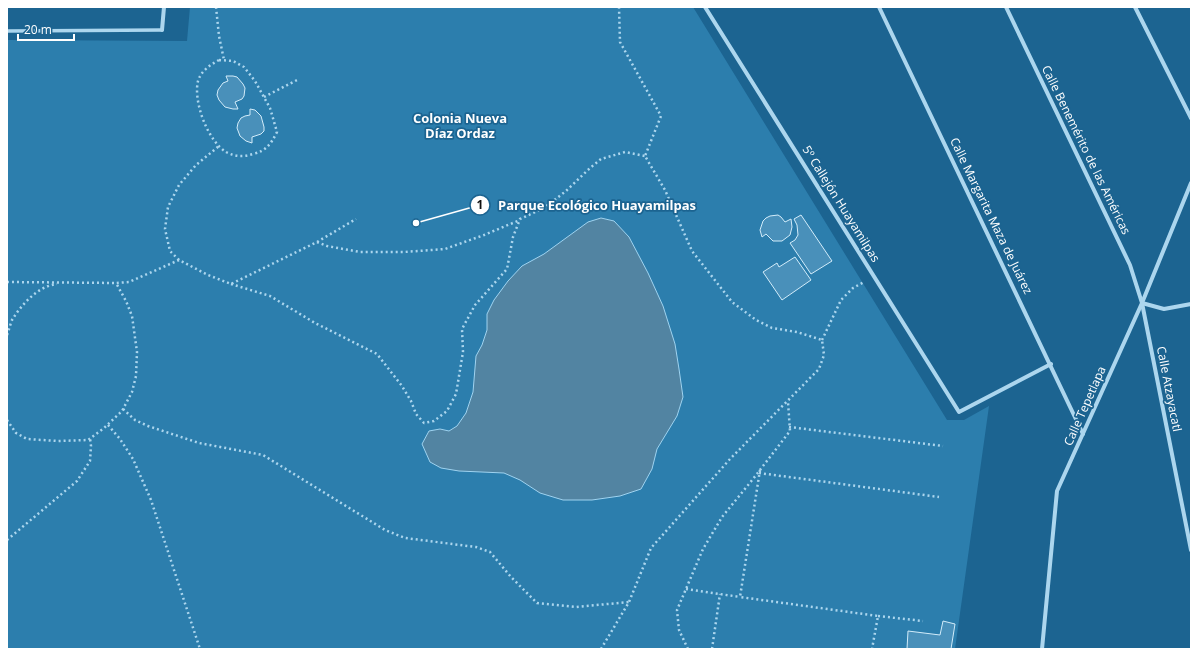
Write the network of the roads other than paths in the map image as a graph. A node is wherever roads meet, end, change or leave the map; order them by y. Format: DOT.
graph roads {
  1 [pos="164,7"];
  2 [pos="705,7"];
  3 [pos="879,7"];
  4 [pos="1006,7"];
  5 [pos="1135,7"];
  6 [pos="162,30"];
  7 [pos="7,31"];
  8 [pos="1191,118"];
  9 [pos="1191,183"];
  10 [pos="1142,303"];
  11 [pos="1191,304"];
  12 [pos="1051,364"];
  13 [pos="1083,434"];
  14 [pos="1191,550"];
  15 [pos="1042,649"];
  1 -- 6 [label="street"];
  2 -- 12 [label="street, 5º Callejón Huayamilpas"];
  3 -- 12 [label="street, Calle Margarita Maza de Juárez"];
  4 -- 10 [label="street, Calle Benemérito de las Américas"];
  5 -- 8 [label="street"];
  6 -- 7 [label="street"];
  9 -- 10 [label="street, Calle Tepetlapa"];
  10 -- 11 [label="street"];
  10 -- 13 [label="street, Calle Tepetlapa"];
  10 -- 14 [label="street, Calle Atzayacatl"];
  12 -- 13 [label="street, Calle Margarita Maza de Juárez"];
  13 -- 15 [label="street, Calle Tepetlapa"];
}
